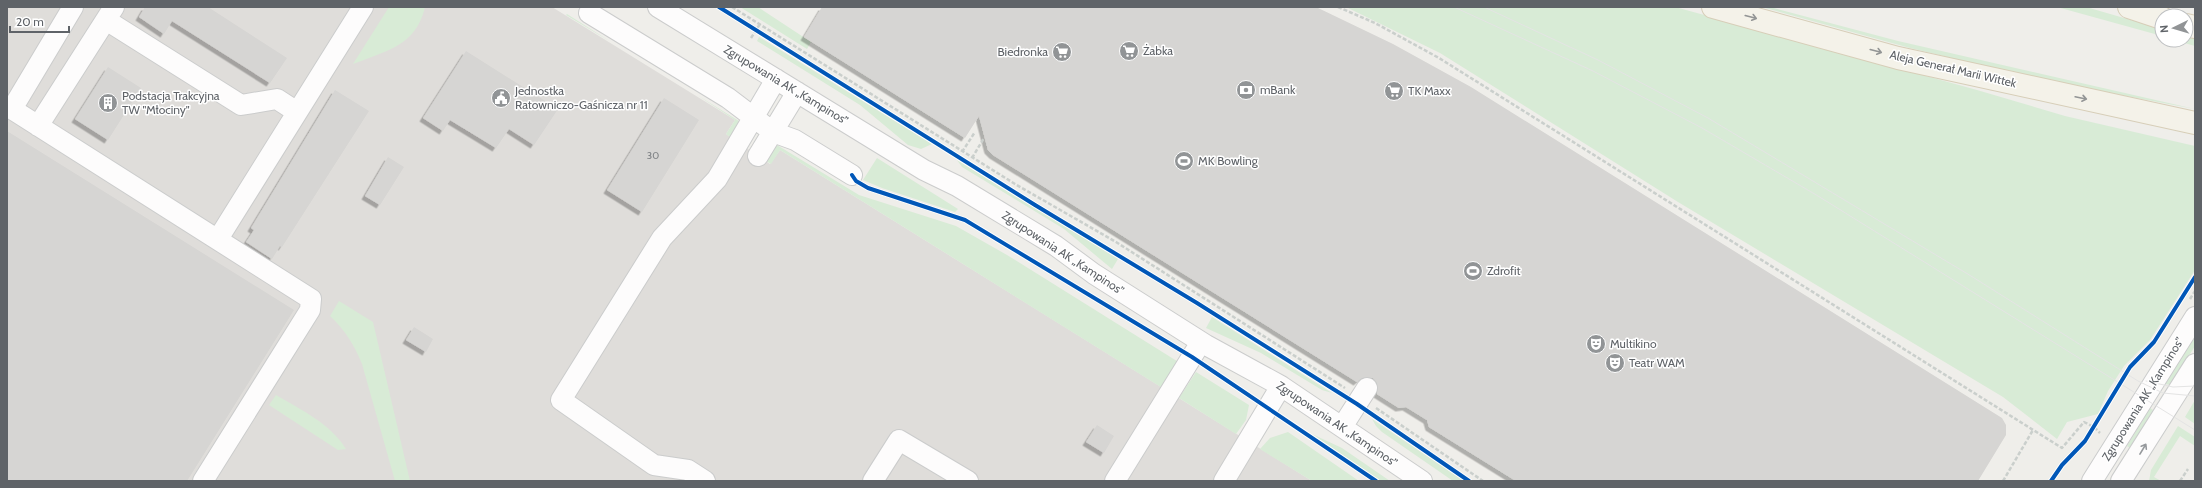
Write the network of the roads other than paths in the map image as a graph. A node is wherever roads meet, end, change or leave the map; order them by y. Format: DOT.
graph roads {
  1 [pos="73,7"];
  2 [pos="363,7"];
  3 [pos="658,7"];
  4 [pos="1713,7"];
  5 [pos="2129,7"];
  6 [pos="589,13"];
  7 [pos="110,14"];
  8 [pos="2154,15"];
  9 [pos="776,79"];
  10 [pos="797,92"];
  11 [pos="10,107"];
  12 [pos="297,112"];
  13 [pos="753,118"];
  14 [pos="2195,123"];
  15 [pos="38,126"];
  16 [pos="773,132"];
  17 [pos="758,156"];
  18 [pos="852,176"];
  19 [pos="218,239"];
  20 [pos="2195,317"];
  21 [pos="1201,342"];
  22 [pos="2195,364"];
  23 [pos="1281,386"];
  24 [pos="1364,393"];
  25 [pos="1342,427"];
  26 [pos="203,481"];
  27 [pos="705,481"];
  28 [pos="873,481"];
  29 [pos="968,481"];
  30 [pos="1115,481"];
  31 [pos="1224,481"];
  32 [pos="1422,481"];
  33 [pos="2092,481"];
  34 [pos="2121,481"];
  1 -- 11 [label="street"];
  2 -- 12 [label="street"];
  3 -- 9 [label="street, Zgrupowania AK „Kampinos”"];
  4 -- 14 [label="main road, Aleja Generał Marii Wittek, one-way"];
  5 -- 8 [label="main road"];
  6 -- 13 [label="street"];
  7 -- 12 [label="street"];
  7 -- 15 [label="street"];
  9 -- 10 [label="street, Zgrupowania AK „Kampinos”"];
  9 -- 13 [label="street"];
  10 -- 16 [label="street"];
  10 -- 21 [label="street, Zgrupowania AK „Kampinos”"];
  11 -- 15 [label="street"];
  12 -- 19 [label="street"];
  13 -- 16 [label="street"];
  13 -- 27 [label="street"];
  15 -- 19 [label="street"];
  16 -- 17 [label="street"];
  16 -- 18 [label="street"];
  19 -- 26 [label="street"];
  20 -- 33 [label="street, Zgrupowania AK „Kampinos”"];
  21 -- 23 [label="street, Zgrupowania AK „Kampinos”"];
  21 -- 30 [label="street"];
  34 -- 22 [label="street, one-way"];
  23 -- 25 [label="street, Zgrupowania AK „Kampinos”"];
  23 -- 31 [label="street"];
  24 -- 25 [label="street"];
  25 -- 32 [label="street, Zgrupowania AK „Kampinos”"];
  28 -- 29 [label="street"];
}
